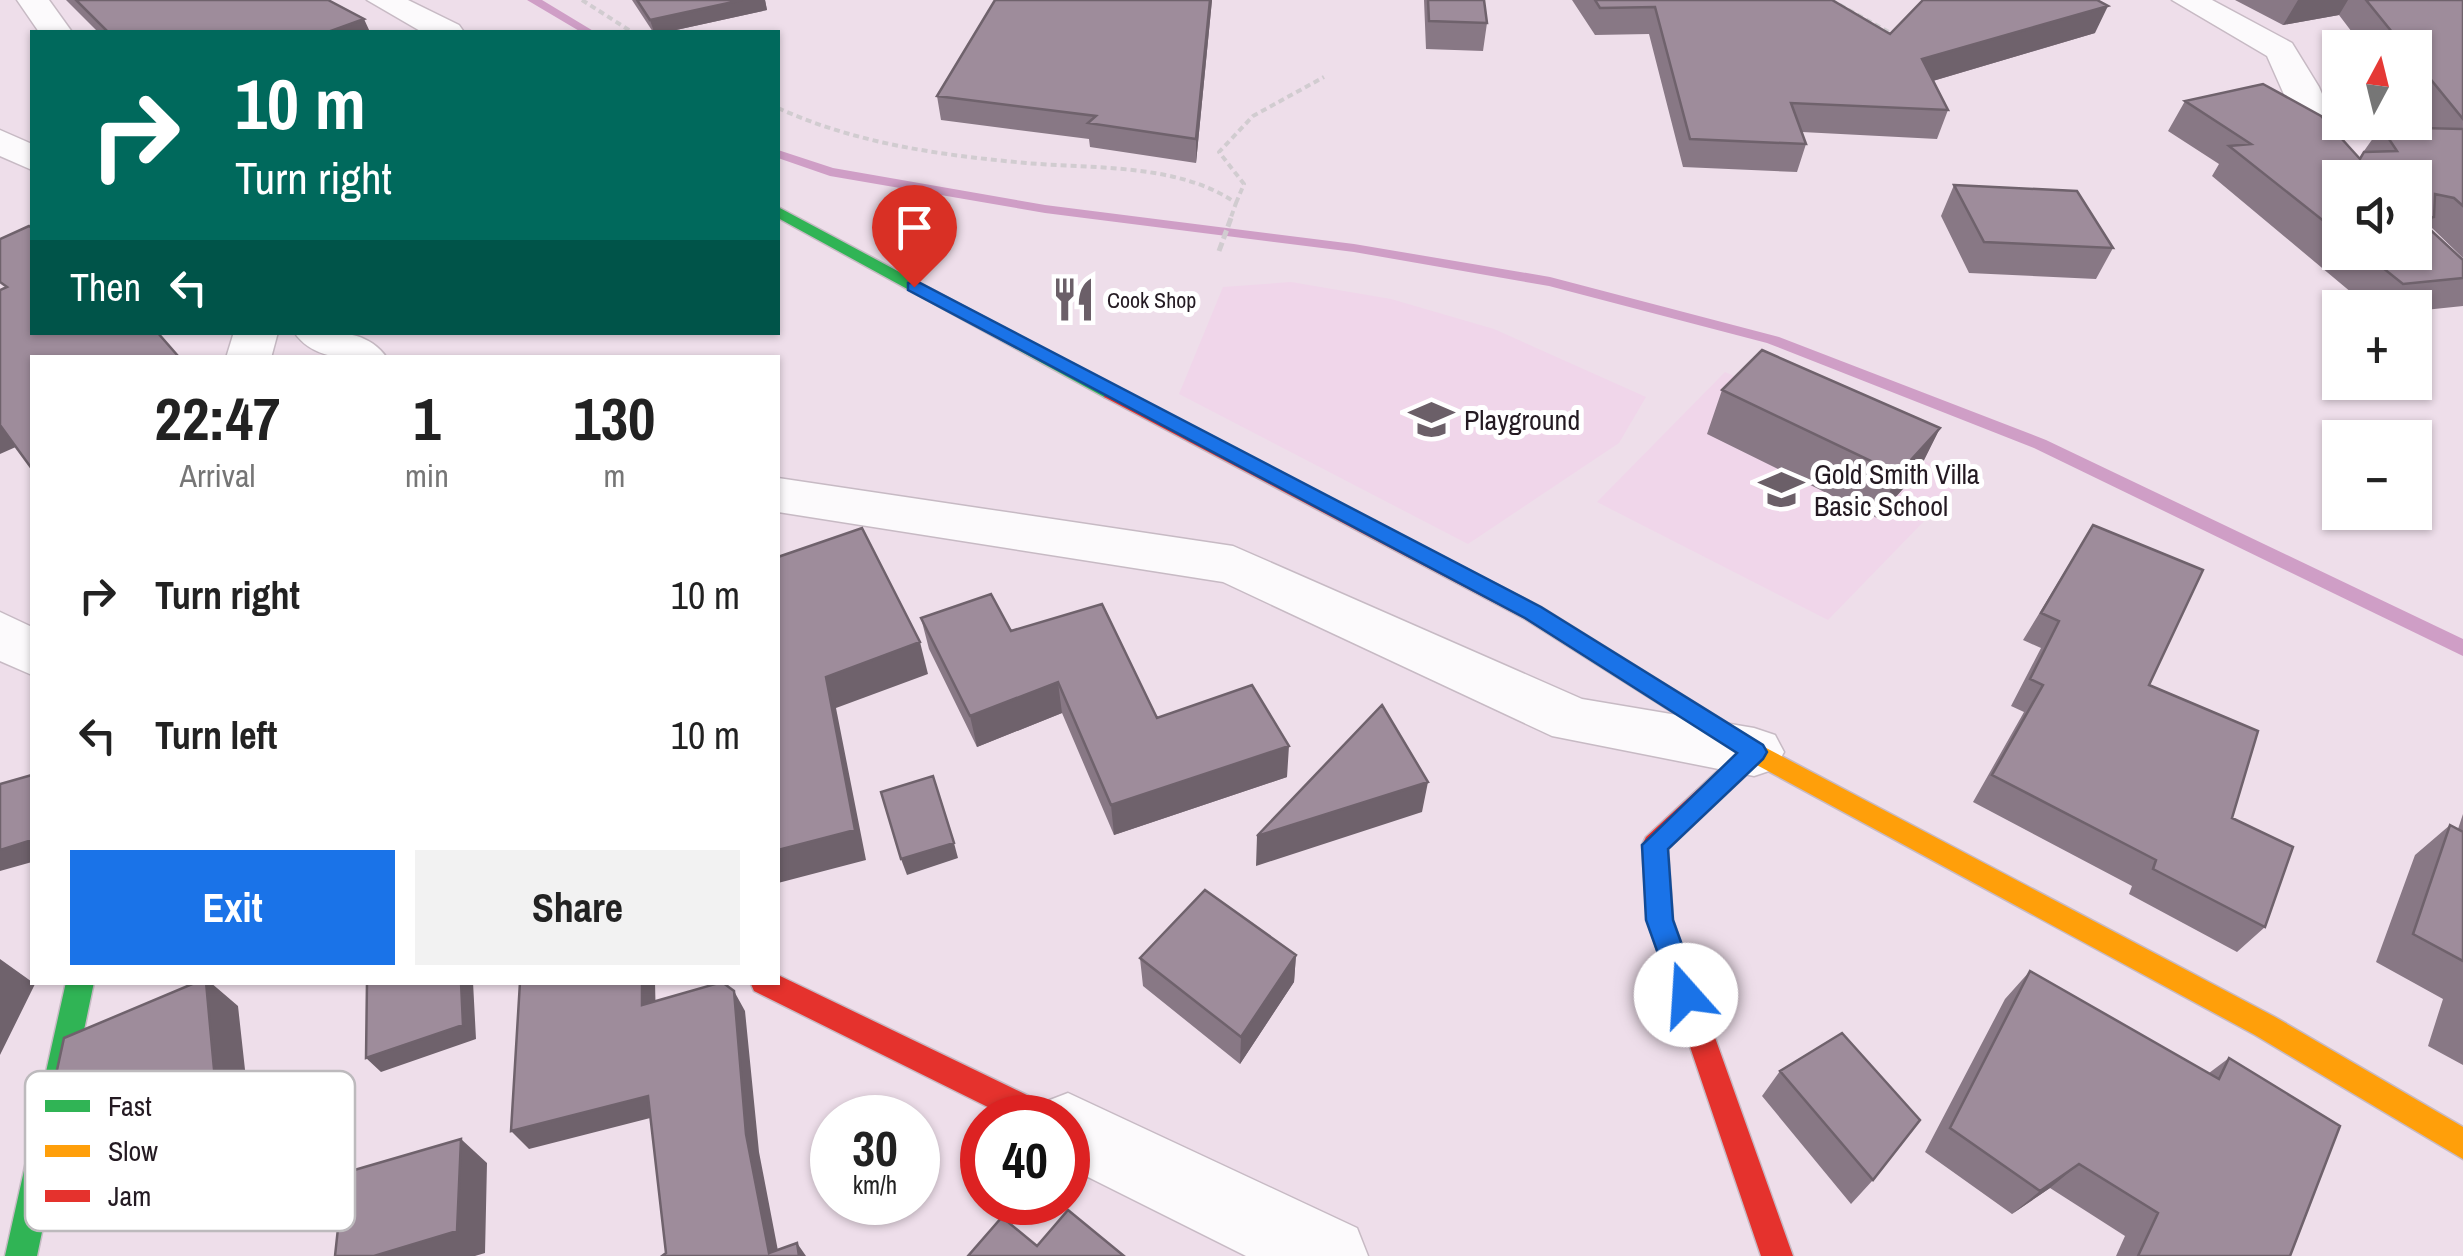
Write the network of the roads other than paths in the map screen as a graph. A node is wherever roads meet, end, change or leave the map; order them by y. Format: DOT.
graph roads {
  1 [pos="33,0"];
  2 [pos="383,0"];
  3 [pos="2188,0"];
  4 [pos="54,30"];
  5 [pos="443,30"];
  6 [pos="0,141"];
  7 [pos="30,158"];
  8 [pos="2339,160"];
  9 [pos="780,213"];
  10 [pos="322,335"];
  11 [pos="359,355"];
  12 [pos="780,495"];
  13 [pos="0,633"];
  14 [pos="30,653"];
  15 [pos="1754,752"];
  16 [pos="79,985"];
  17 [pos="770,985"];
  18 [pos="61,1071"];
  19 [pos="996,1095"];
  20 [pos="1090,1140"];
  21 [pos="2463,1144"];
  22 [pos="27,1231"];
  23 [pos="22,1256"];
  24 [pos="1329,1256"];
  25 [pos="1777,1256"];
  1 -- 4 [label="street"];
  2 -- 5 [label="street"];
  3 -- 8 [label="street"];
  6 -- 7 [label="street"];
  9 -- 15 [label="street"];
  10 -- 11 [label="street"];
  12 -- 15 [label="street"];
  13 -- 14 [label="street"];
  15 -- 21 [label="street"];
  15 -- 25 [label="street"];
  16 -- 18 [label="street"];
  17 -- 19 [label="street"];
  20 -- 24 [label="street"];
  22 -- 23 [label="street"];
}
